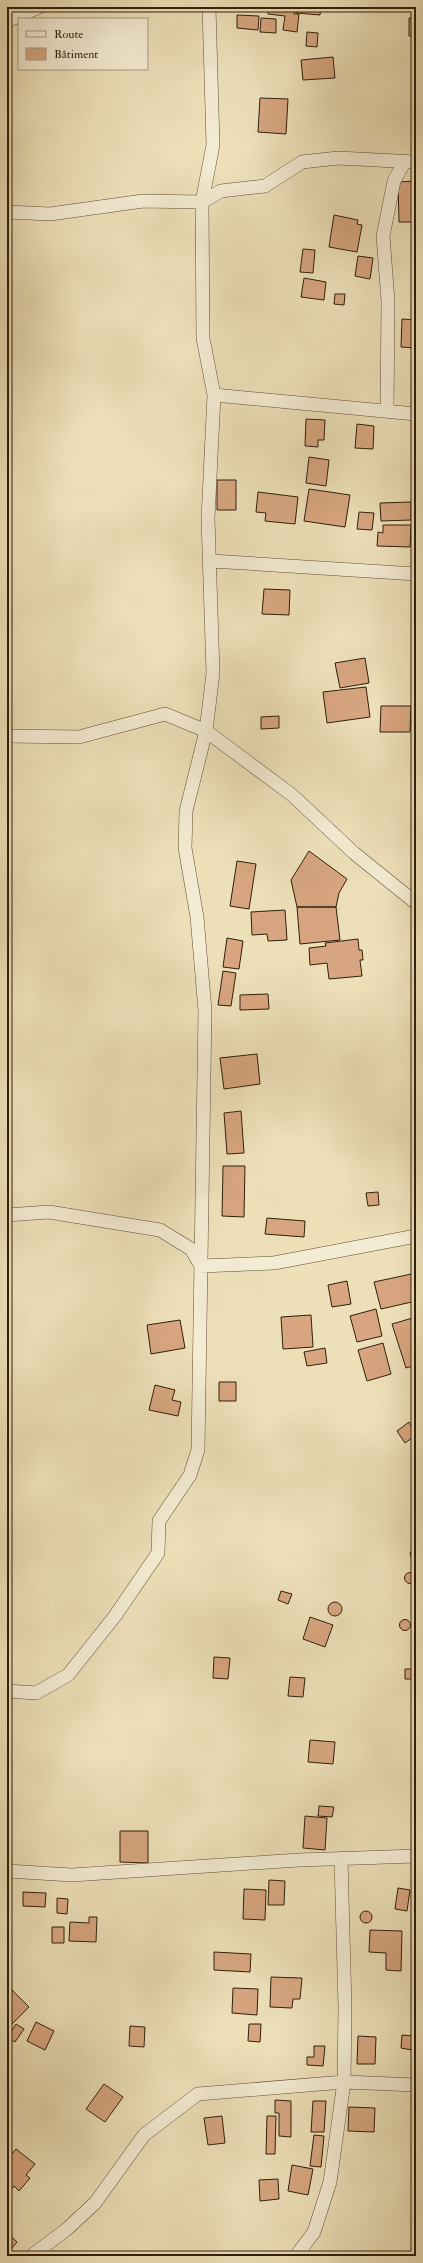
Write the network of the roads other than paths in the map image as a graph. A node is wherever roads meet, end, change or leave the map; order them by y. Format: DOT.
graph roads {
  1 [pos="39,7"];
  2 [pos="209,7"];
  3 [pos="7,21"];
  4 [pos="411,162"];
  5 [pos="202,202"];
  6 [pos="7,212"];
  7 [pos="214,394"];
  8 [pos="387,411"];
  9 [pos="416,414"];
  10 [pos="211,561"];
  11 [pos="416,574"];
  12 [pos="206,731"];
  13 [pos="7,736"];
  14 [pos="416,903"];
  15 [pos="7,1215"];
  16 [pos="416,1236"];
  17 [pos="201,1266"];
  18 [pos="7,1691"];
  19 [pos="416,1856"];
  20 [pos="341,1858"];
  21 [pos="7,1871"];
  22 [pos="344,2082"];
  23 [pos="416,2086"];
  24 [pos="31,2256"];
  25 [pos="296,2256"];
  1 -- 3 [label="street"];
  2 -- 5 [label="street"];
  4 -- 5 [label="street"];
  4 -- 8 [label="street"];
  5 -- 6 [label="street"];
  5 -- 7 [label="street"];
  7 -- 8 [label="street"];
  7 -- 10 [label="street"];
  8 -- 9 [label="street"];
  10 -- 11 [label="street"];
  10 -- 12 [label="street"];
  12 -- 13 [label="street"];
  12 -- 14 [label="street"];
  12 -- 17 [label="street"];
  15 -- 17 [label="street"];
  16 -- 17 [label="street"];
  17 -- 18 [label="street"];
  19 -- 20 [label="street"];
  20 -- 21 [label="street"];
  20 -- 22 [label="street"];
  22 -- 23 [label="street"];
  22 -- 24 [label="street"];
  22 -- 25 [label="street"];
}
